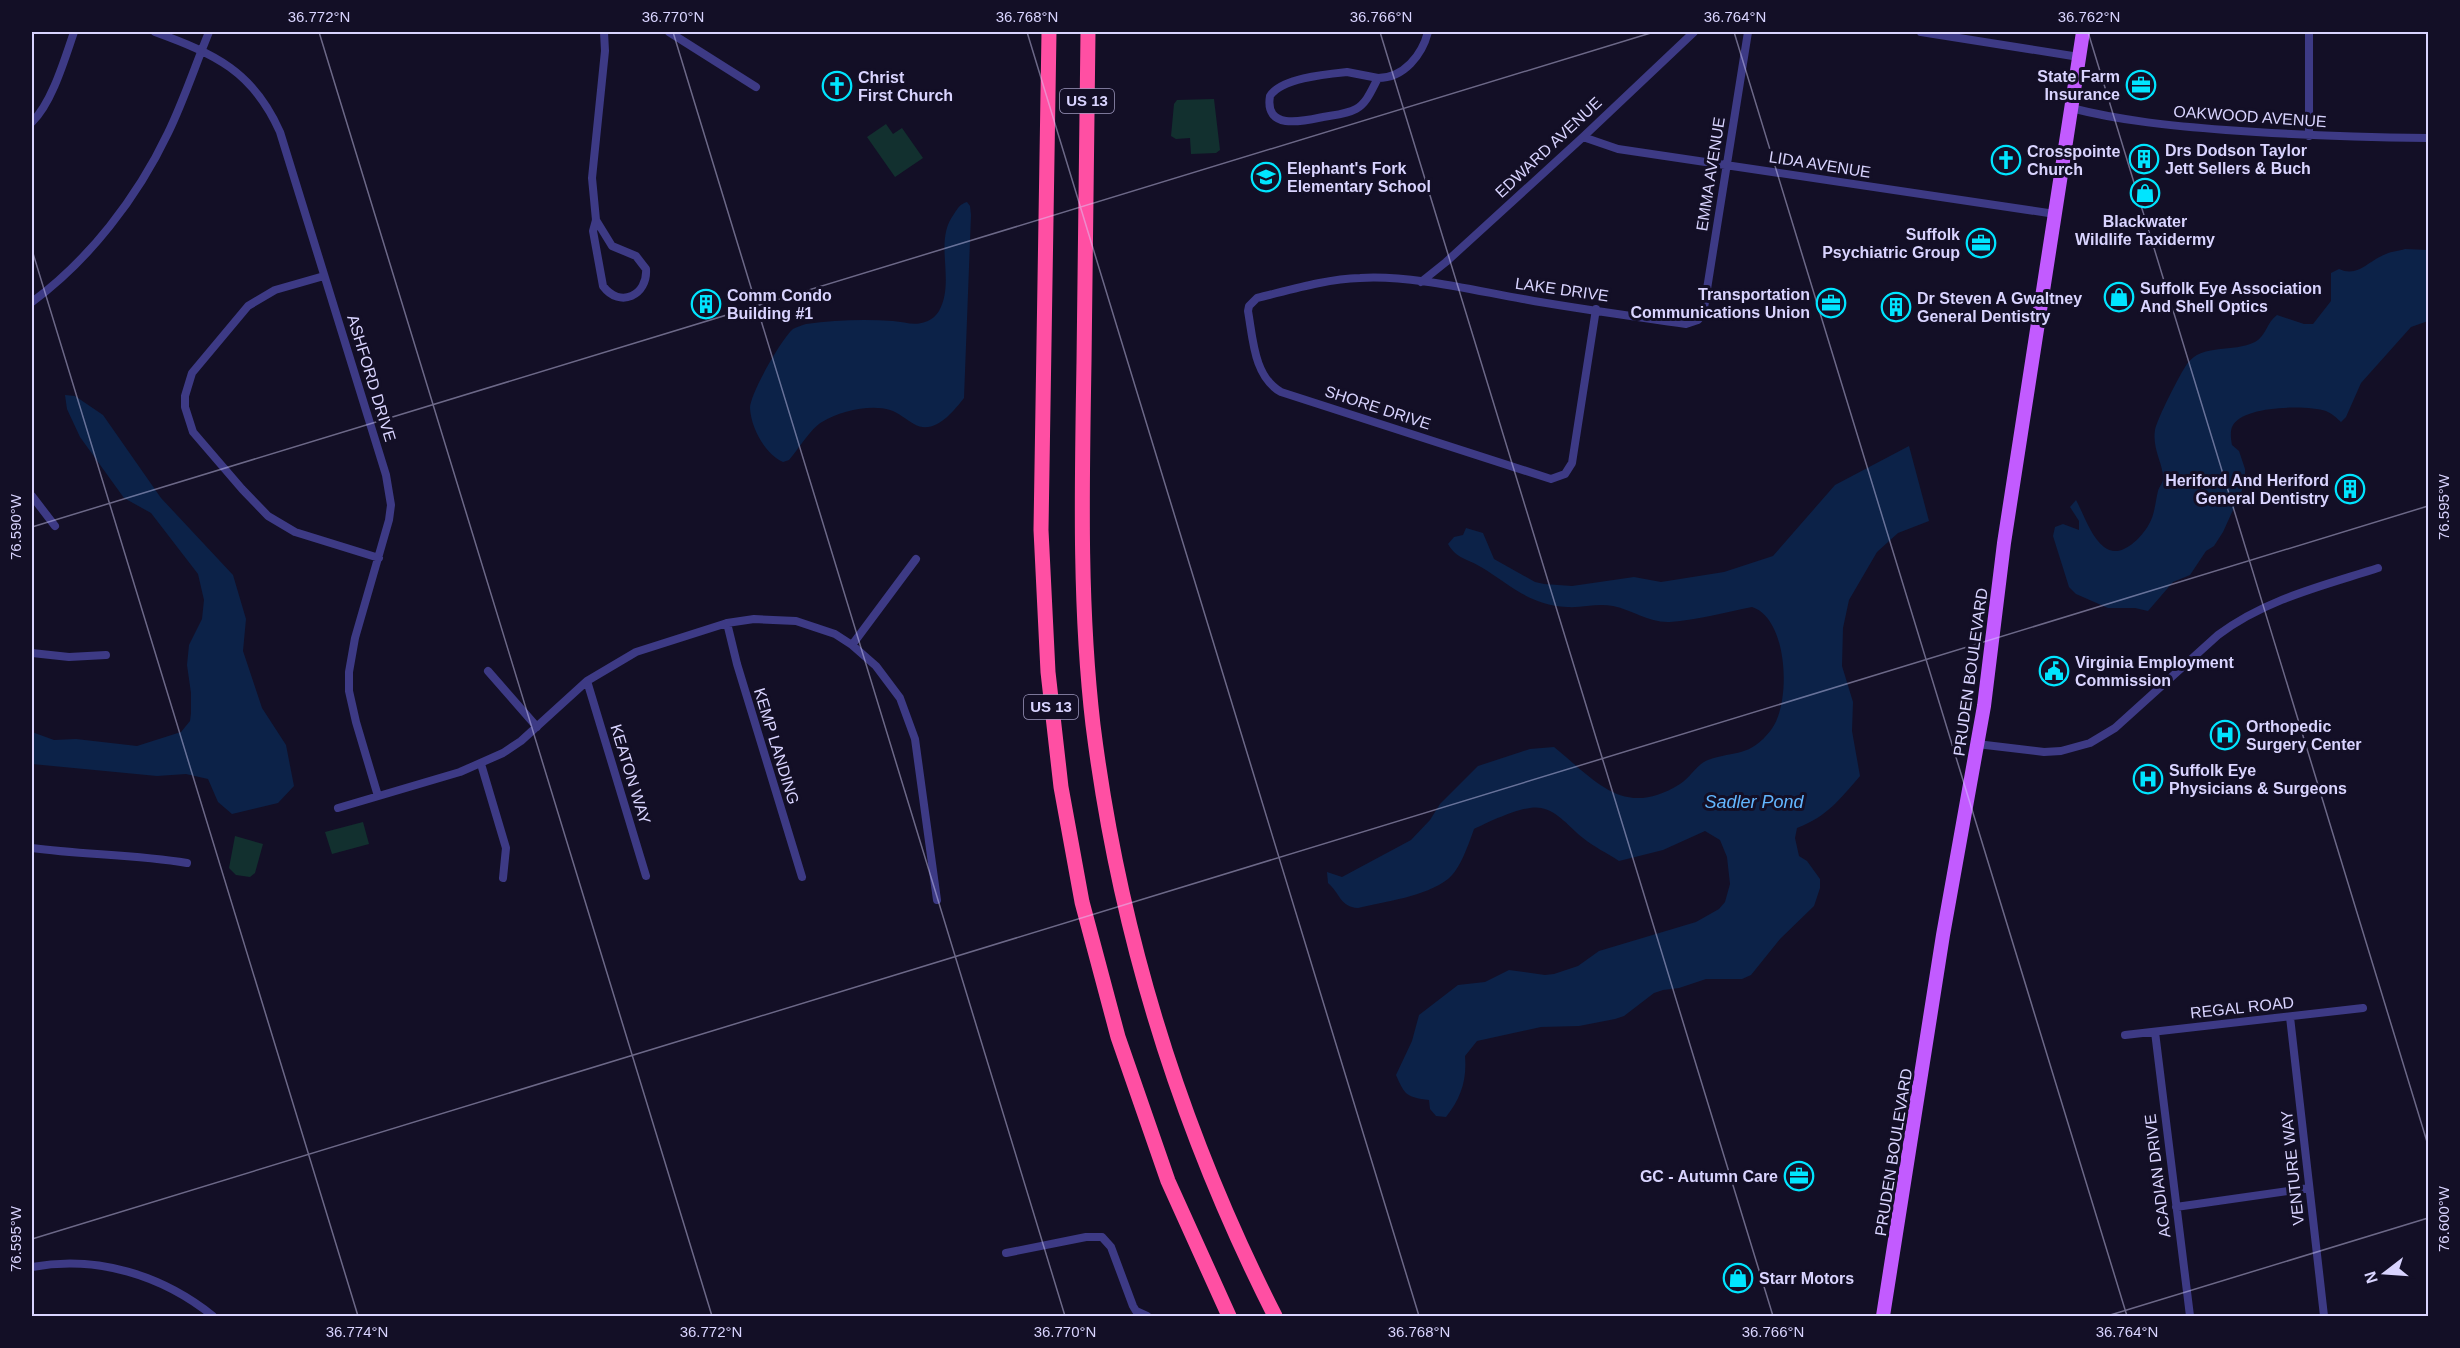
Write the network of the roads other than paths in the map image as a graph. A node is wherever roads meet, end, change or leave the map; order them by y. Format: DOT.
graph roads {
  1 [pos="74,32"];
  2 [pos="155,32"];
  3 [pos="209,32"];
  4 [pos="604,32"];
  5 [pos="669,32"];
  6 [pos="1047,32"];
  7 [pos="1428,32"];
  8 [pos="1694,32"];
  9 [pos="1748,32"];
  10 [pos="1921,32"];
  11 [pos="2083,32"];
  12 [pos="2309,32"];
  13 [pos="1089,36"];
  14 [pos="201,51"];
  15 [pos="2079,57"];
  16 [pos="1378,78"];
  17 [pos="756,87"];
  18 [pos="2071,108"];
  19 [pos="32,122"];
  20 [pos="2309,136"];
  21 [pos="1583,137"];
  22 [pos="2428,138"];
  23 [pos="1727,164"];
  24 [pos="2055,214"];
  25 [pos="596,220"];
  26 [pos="324,276"];
  27 [pos="1420,282"];
  28 [pos="32,302"];
  29 [pos="1596,309"];
  30 [pos="1698,320"];
  31 [pos="32,496"];
  32 [pos="55,525"];
  33 [pos="379,558"];
  34 [pos="915,559"];
  35 [pos="2378,568"];
  36 [pos="727,622"];
  37 [pos="852,645"];
  38 [pos="32,653"];
  39 [pos="106,655"];
  40 [pos="488,671"];
  41 [pos="587,681"];
  42 [pos="537,727"];
  43 [pos="1977,744"];
  44 [pos="481,764"];
  45 [pos="378,796"];
  46 [pos="338,808"];
  47 [pos="32,848"];
  48 [pos="187,863"];
  49 [pos="646,876"];
  50 [pos="802,877"];
  51 [pos="503,878"];
  52 [pos="937,900"];
  53 [pos="2363,1008"];
  54 [pos="2290,1017"];
  55 [pos="2155,1032"];
  56 [pos="2125,1035"];
  57 [pos="2309,1188"];
  58 [pos="2176,1207"];
  59 [pos="1006,1253"];
  60 [pos="32,1267"];
  61 [pos="213,1317"];
  62 [pos="1147,1317"];
  63 [pos="1228,1317"];
  64 [pos="1275,1317"];
  65 [pos="1883,1317"];
  66 [pos="2190,1317"];
  67 [pos="2324,1317"];
  1 -- 19 [label="street"];
  2 -- 14 [label="street, ASHFORD DRIVE"];
  3 -- 14 [label="street"];
  4 -- 25 [label="street"];
  5 -- 17 [label="street"];
  6 -- 63 [label="highway, US 13"];
  7 -- 16 [label="street"];
  8 -- 21 [label="street, EDWARD AVENUE"];
  9 -- 23 [label="street, EMMA AVENUE"];
  10 -- 15 [label="street"];
  11 -- 15 [label="main road, PRUDEN BOULEVARD"];
  12 -- 20 [label="street"];
  13 -- 64 [label="highway, US 13"];
  14 -- 26 [label="street, ASHFORD DRIVE"];
  14 -- 28 [label="street"];
  15 -- 18 [label="main road, PRUDEN BOULEVARD"];
  16 -- 16 [label="street"];
  18 -- 20 [label="street, OAKWOOD AVENUE"];
  18 -- 24 [label="main road, PRUDEN BOULEVARD"];
  20 -- 22 [label="street, OAKWOOD AVENUE"];
  21 -- 23 [label="street, LIDA AVENUE"];
  21 -- 27 [label="street, EDWARD AVENUE"];
  23 -- 24 [label="street, LIDA AVENUE"];
  23 -- 30 [label="street, EMMA AVENUE"];
  24 -- 43 [label="main road, PRUDEN BOULEVARD"];
  25 -- 25 [label="street"];
  26 -- 33 [label="street, ASHFORD DRIVE"];
  26 -- 33 [label="street"];
  27 -- 29 [label="street, LAKE DRIVE"];
  27 -- 29 [label="street, SHORE DRIVE"];
  29 -- 30 [label="street, LAKE DRIVE"];
  31 -- 32 [label="street"];
  33 -- 45 [label="street, ASHFORD DRIVE"];
  34 -- 37 [label="street"];
  35 -- 43 [label="street"];
  36 -- 37 [label="street"];
  36 -- 41 [label="street"];
  36 -- 50 [label="street, KEMP LANDING"];
  37 -- 52 [label="street"];
  38 -- 39 [label="street"];
  40 -- 42 [label="street"];
  41 -- 42 [label="street"];
  41 -- 49 [label="street, KEATON WAY"];
  42 -- 44 [label="street"];
  43 -- 65 [label="main road, PRUDEN BOULEVARD"];
  44 -- 45 [label="street"];
  44 -- 51 [label="street"];
  45 -- 46 [label="street"];
  47 -- 48 [label="street"];
  53 -- 54 [label="street, REGAL ROAD"];
  54 -- 55 [label="street, REGAL ROAD"];
  54 -- 57 [label="street, VENTURE WAY"];
  55 -- 56 [label="street, REGAL ROAD"];
  55 -- 58 [label="street, ACADIAN DRIVE"];
  57 -- 58 [label="street"];
  57 -- 67 [label="street, VENTURE WAY"];
  58 -- 66 [label="street, ACADIAN DRIVE"];
  59 -- 62 [label="street"];
  60 -- 61 [label="street"];
}
